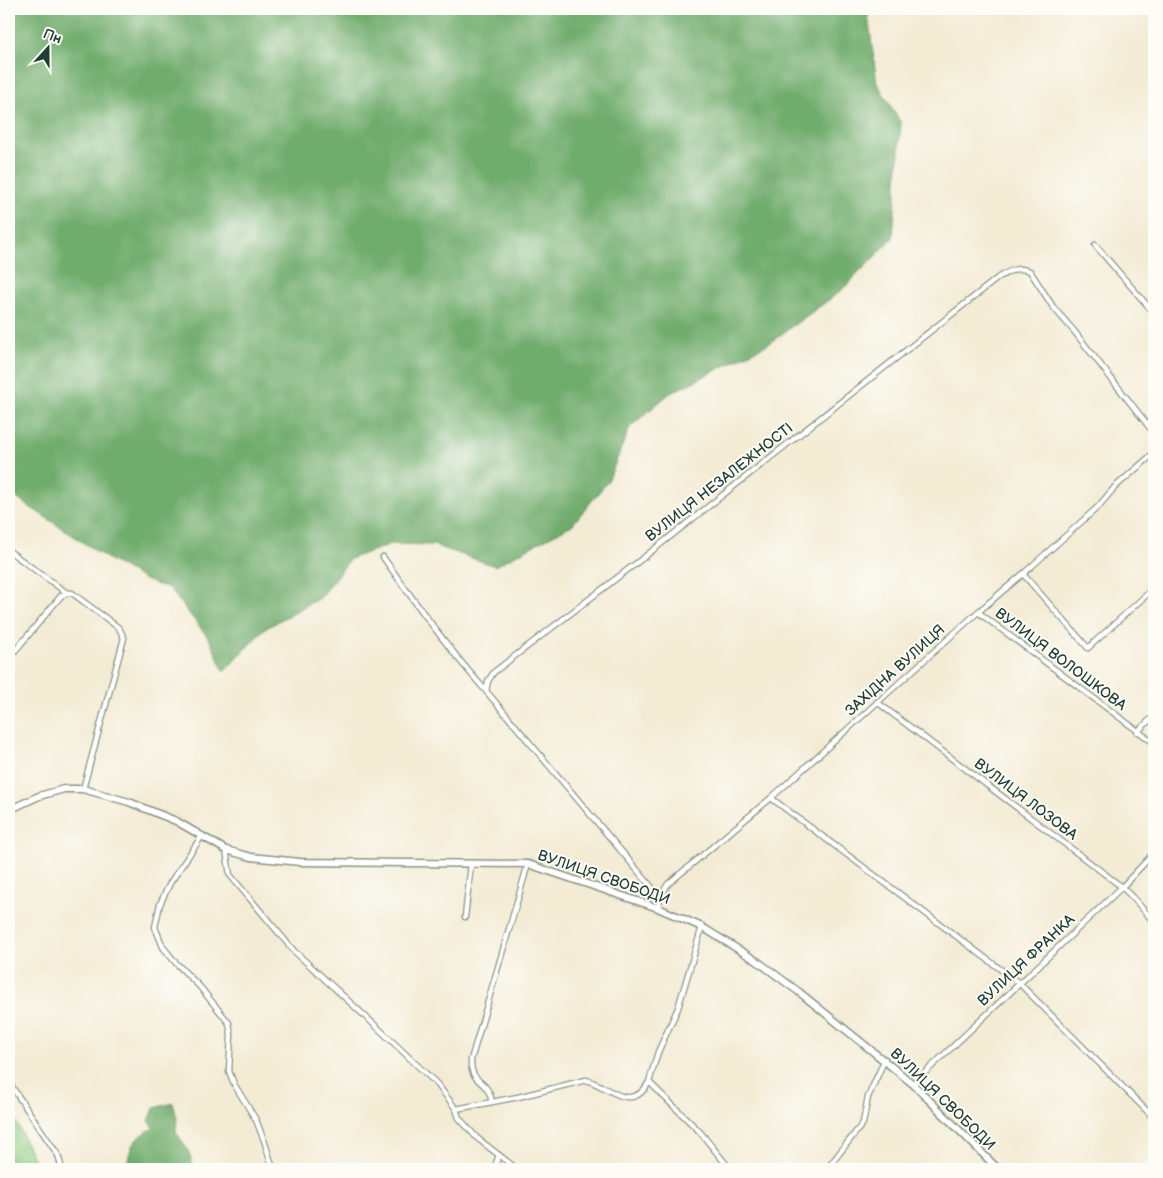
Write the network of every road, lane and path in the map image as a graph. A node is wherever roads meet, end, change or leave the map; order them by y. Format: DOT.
graph roads {
  1 [pos="1095,245"];
  2 [pos="1154,313"];
  3 [pos="1154,434"];
  4 [pos="1154,453"];
  5 [pos="9,551"];
  6 [pos="383,557"];
  7 [pos="1023,574"];
  8 [pos="1154,588"];
  9 [pos="67,593"];
  10 [pos="978,612"];
  11 [pos="9,658"];
  12 [pos="486,691"];
  13 [pos="877,702"];
  14 [pos="1154,716"];
  15 [pos="1137,732"];
  16 [pos="1154,743"];
  17 [pos="83,789"];
  18 [pos="771,798"];
  19 [pos="9,810"];
  20 [pos="202,836"];
  21 [pos="226,850"];
  22 [pos="1154,854"];
  23 [pos="471,864"];
  24 [pos="528,864"];
  25 [pos="1122,887"];
  26 [pos="660,897"];
  27 [pos="658,908"];
  28 [pos="465,917"];
  29 [pos="1154,922"];
  30 [pos="702,927"];
  31 [pos="1018,983"];
  32 [pos="885,1059"];
  33 [pos="9,1079"];
  34 [pos="649,1082"];
  35 [pos="913,1084"];
  36 [pos="492,1102"];
  37 [pos="456,1109"];
  38 [pos="1154,1118"];
  39 [pos="499,1155"];
  40 [pos="62,1169"];
  41 [pos="273,1169"];
  42 [pos="494,1169"];
  43 [pos="517,1169"];
  44 [pos="730,1169"];
  45 [pos="827,1169"];
  46 [pos="998,1169"];
  1 -- 2 [label="street"];
  3 -- 12 [label="street, ВУЛИЦЯ НЕЗАЛЕЖНОСТІ"];
  4 -- 7 [label="street, ЗАХІДНА ВУЛИЦЯ"];
  5 -- 9 [label="street"];
  6 -- 12 [label="street"];
  7 -- 8 [label="street"];
  7 -- 10 [label="street, ЗАХІДНА ВУЛИЦЯ"];
  9 -- 11 [label="street"];
  9 -- 17 [label="street"];
  10 -- 13 [label="street, ЗАХІДНА ВУЛИЦЯ"];
  10 -- 15 [label="street, ВУЛИЦЯ ВОЛОШКОВА"];
  12 -- 26 [label="street"];
  13 -- 18 [label="street, ЗАХІДНА ВУЛИЦЯ"];
  13 -- 25 [label="street, ВУЛИЦЯ ЛОЗОВА"];
  14 -- 15 [label="street"];
  15 -- 16 [label="street, ВУЛИЦЯ ВОЛОШКОВА"];
  17 -- 19 [label="street, ВУЛИЦЯ СВОБОДИ"];
  17 -- 20 [label="street, ВУЛИЦЯ СВОБОДИ"];
  18 -- 26 [label="street, ЗАХІДНА ВУЛИЦЯ"];
  18 -- 31 [label="street"];
  20 -- 21 [label="street, ВУЛИЦЯ СВОБОДИ"];
  20 -- 41 [label="street"];
  21 -- 23 [label="street, ВУЛИЦЯ СВОБОДИ"];
  21 -- 37 [label="street"];
  22 -- 25 [label="street, ВУЛИЦЯ ФРАНКА"];
  23 -- 24 [label="street, ВУЛИЦЯ СВОБОДИ"];
  23 -- 28 [label="street"];
  24 -- 27 [label="street, ВУЛИЦЯ СВОБОДИ"];
  24 -- 36 [label="street"];
  25 -- 29 [label="street, ВУЛИЦЯ ЛОЗОВА"];
  25 -- 31 [label="street, ВУЛИЦЯ ФРАНКА"];
  26 -- 27 [label="street, ЗАХІДНА ВУЛИЦЯ"];
  27 -- 30 [label="street, ВУЛИЦЯ СВОБОДИ"];
  30 -- 32 [label="street, ВУЛИЦЯ СВОБОДИ"];
  30 -- 34 [label="street"];
  31 -- 35 [label="street, ВУЛИЦЯ ФРАНКА"];
  31 -- 38 [label="street"];
  32 -- 35 [label="street, ВУЛИЦЯ СВОБОДИ"];
  32 -- 45 [label="street"];
  33 -- 40 [label="street"];
  34 -- 36 [label="street"];
  34 -- 44 [label="street"];
  35 -- 46 [label="street, ВУЛИЦЯ СВОБОДИ"];
  36 -- 37 [label="street"];
  37 -- 39 [label="street"];
  39 -- 42 [label="street"];
  39 -- 43 [label="street"];
}
